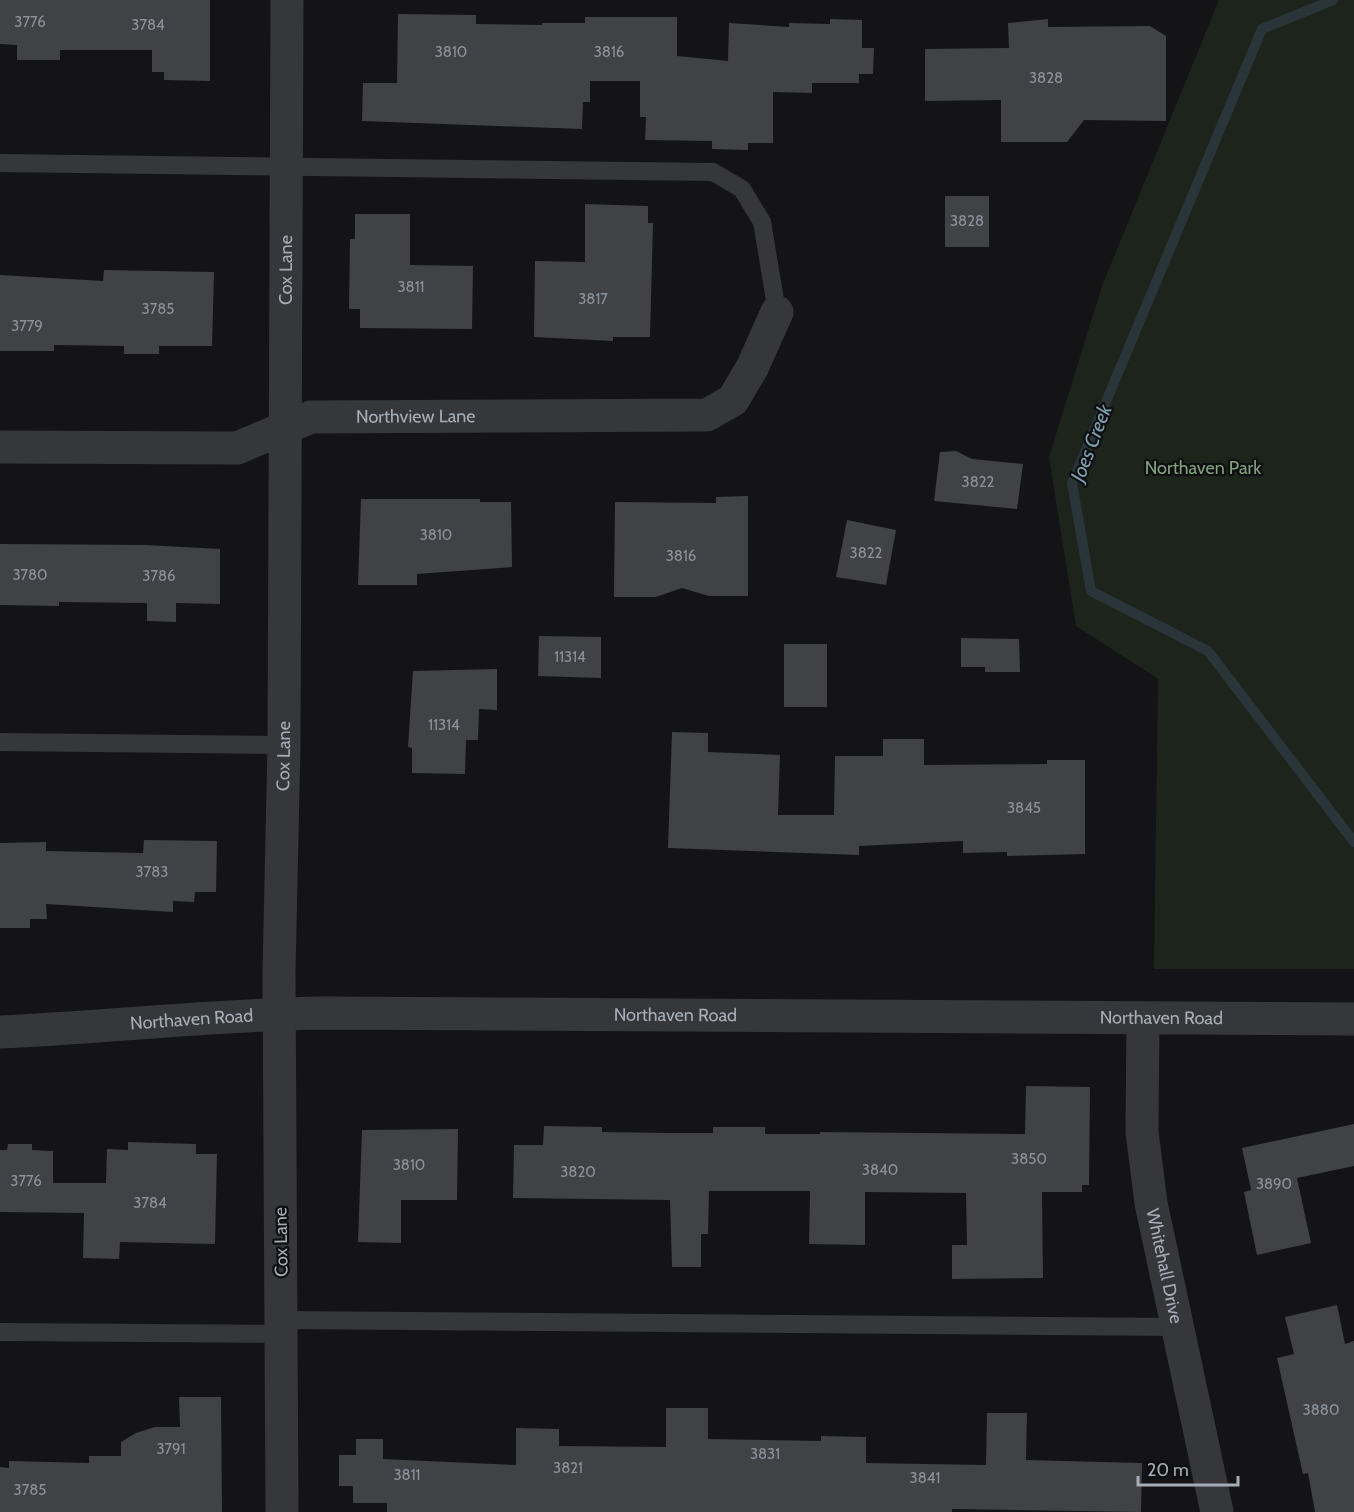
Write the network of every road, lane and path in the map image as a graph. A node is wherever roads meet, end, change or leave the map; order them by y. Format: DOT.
graph roads {
  1 [pos="287,0"];
  2 [pos="0,164"];
  3 [pos="286,167"];
  4 [pos="777,312"];
  5 [pos="285,429"];
  6 [pos="0,447"];
  7 [pos="0,742"];
  8 [pos="284,745"];
  9 [pos="279,1014"];
  10 [pos="1143,1018"];
  11 [pos="1354,1019"];
  12 [pos="0,1032"];
  13 [pos="282,1327"];
  14 [pos="1179,1327"];
  15 [pos="0,1332"];
  16 [pos="282,1512"];
  17 [pos="1217,1512"];
  1 -- 3 [label="street, Cox Lane"];
  2 -- 3 [label="lane"];
  3 -- 4 [label="lane"];
  3 -- 5 [label="street, Cox Lane"];
  4 -- 5 [label="street, Northview Lane"];
  5 -- 6 [label="street, Northview Lane"];
  5 -- 8 [label="street, Cox Lane"];
  7 -- 8 [label="lane"];
  8 -- 9 [label="street, Cox Lane"];
  9 -- 10 [label="street, Northaven Road"];
  9 -- 12 [label="street, Northaven Road"];
  9 -- 13 [label="street, Cox Lane"];
  10 -- 11 [label="street, Northaven Road"];
  10 -- 14 [label="street, Whitehall Drive"];
  13 -- 14 [label="lane"];
  13 -- 15 [label="lane"];
  13 -- 16 [label="street, Cox Lane"];
  14 -- 17 [label="street, Whitehall Drive"];
}
